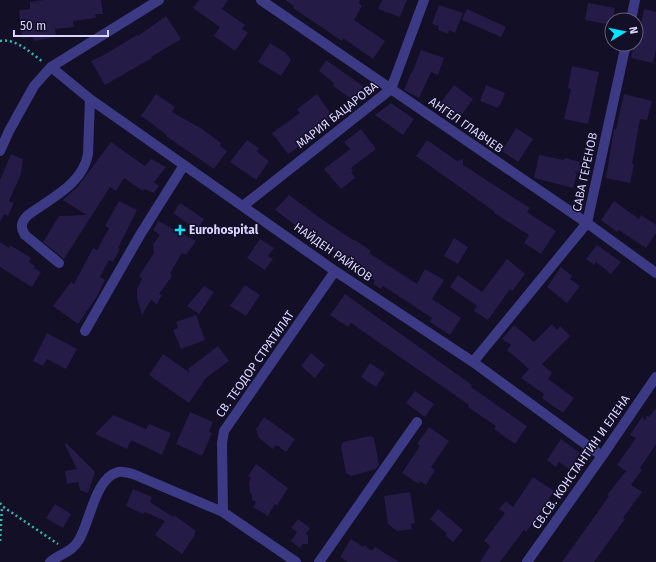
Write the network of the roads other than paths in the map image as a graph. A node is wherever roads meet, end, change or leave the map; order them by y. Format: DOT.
graph roads {
  1 [pos="159,0"];
  2 [pos="261,0"];
  3 [pos="424,0"];
  4 [pos="636,0"];
  5 [pos="633,12"];
  6 [pos="624,52"];
  7 [pos="51,67"];
  8 [pos="391,89"];
  9 [pos="90,99"];
  10 [pos="0,151"];
  11 [pos="184,165"];
  12 [pos="243,206"];
  13 [pos="587,223"];
  14 [pos="59,263"];
  15 [pos="335,271"];
  16 [pos="656,273"];
  17 [pos="85,331"];
  18 [pos="473,362"];
  19 [pos="656,377"];
  20 [pos="417,422"];
  21 [pos="602,456"];
  22 [pos="223,512"];
  23 [pos="50,562"];
  24 [pos="296,562"];
  25 [pos="319,562"];
  26 [pos="527,562"];
  1 -- 7 [label="street"];
  2 -- 8 [label="street, АНГЕЛ ГЛАВЧЕВ"];
  3 -- 8 [label="street, МАРИЯ БАЦАРОВА"];
  4 -- 5 [label="street"];
  6 -- 13 [label="street, САВА ГЕРЕНОВ"];
  7 -- 9 [label="street, НАЙДЕН РАЙКОВ"];
  7 -- 10 [label="street"];
  8 -- 12 [label="street, МАРИЯ БАЦАРОВА"];
  8 -- 13 [label="street, АНГЕЛ ГЛАВЧЕВ"];
  9 -- 11 [label="street, НАЙДЕН РАЙКОВ"];
  9 -- 14 [label="street"];
  11 -- 12 [label="street, НАЙДЕН РАЙКОВ"];
  11 -- 17 [label="street"];
  12 -- 15 [label="street, НАЙДЕН РАЙКОВ"];
  13 -- 16 [label="street, АНГЕЛ ГЛАВЧЕВ"];
  13 -- 18 [label="street, САВА ГЕРЕНОВ"];
  15 -- 18 [label="street, НАЙДЕН РАЙКОВ"];
  15 -- 22 [label="street, СВ. ТЕОДОР СТРАТИЛАТ"];
  18 -- 21 [label="street, НАЙДЕН РАЙКОВ"];
  19 -- 21 [label="street, СВ.СВ. КОНСТАНТИН И ЕЛЕНА"];
  20 -- 25 [label="street"];
  21 -- 26 [label="street, СВ.СВ. КОНСТАНТИН И ЕЛЕНА"];
  22 -- 23 [label="street"];
  22 -- 24 [label="street"];
}
